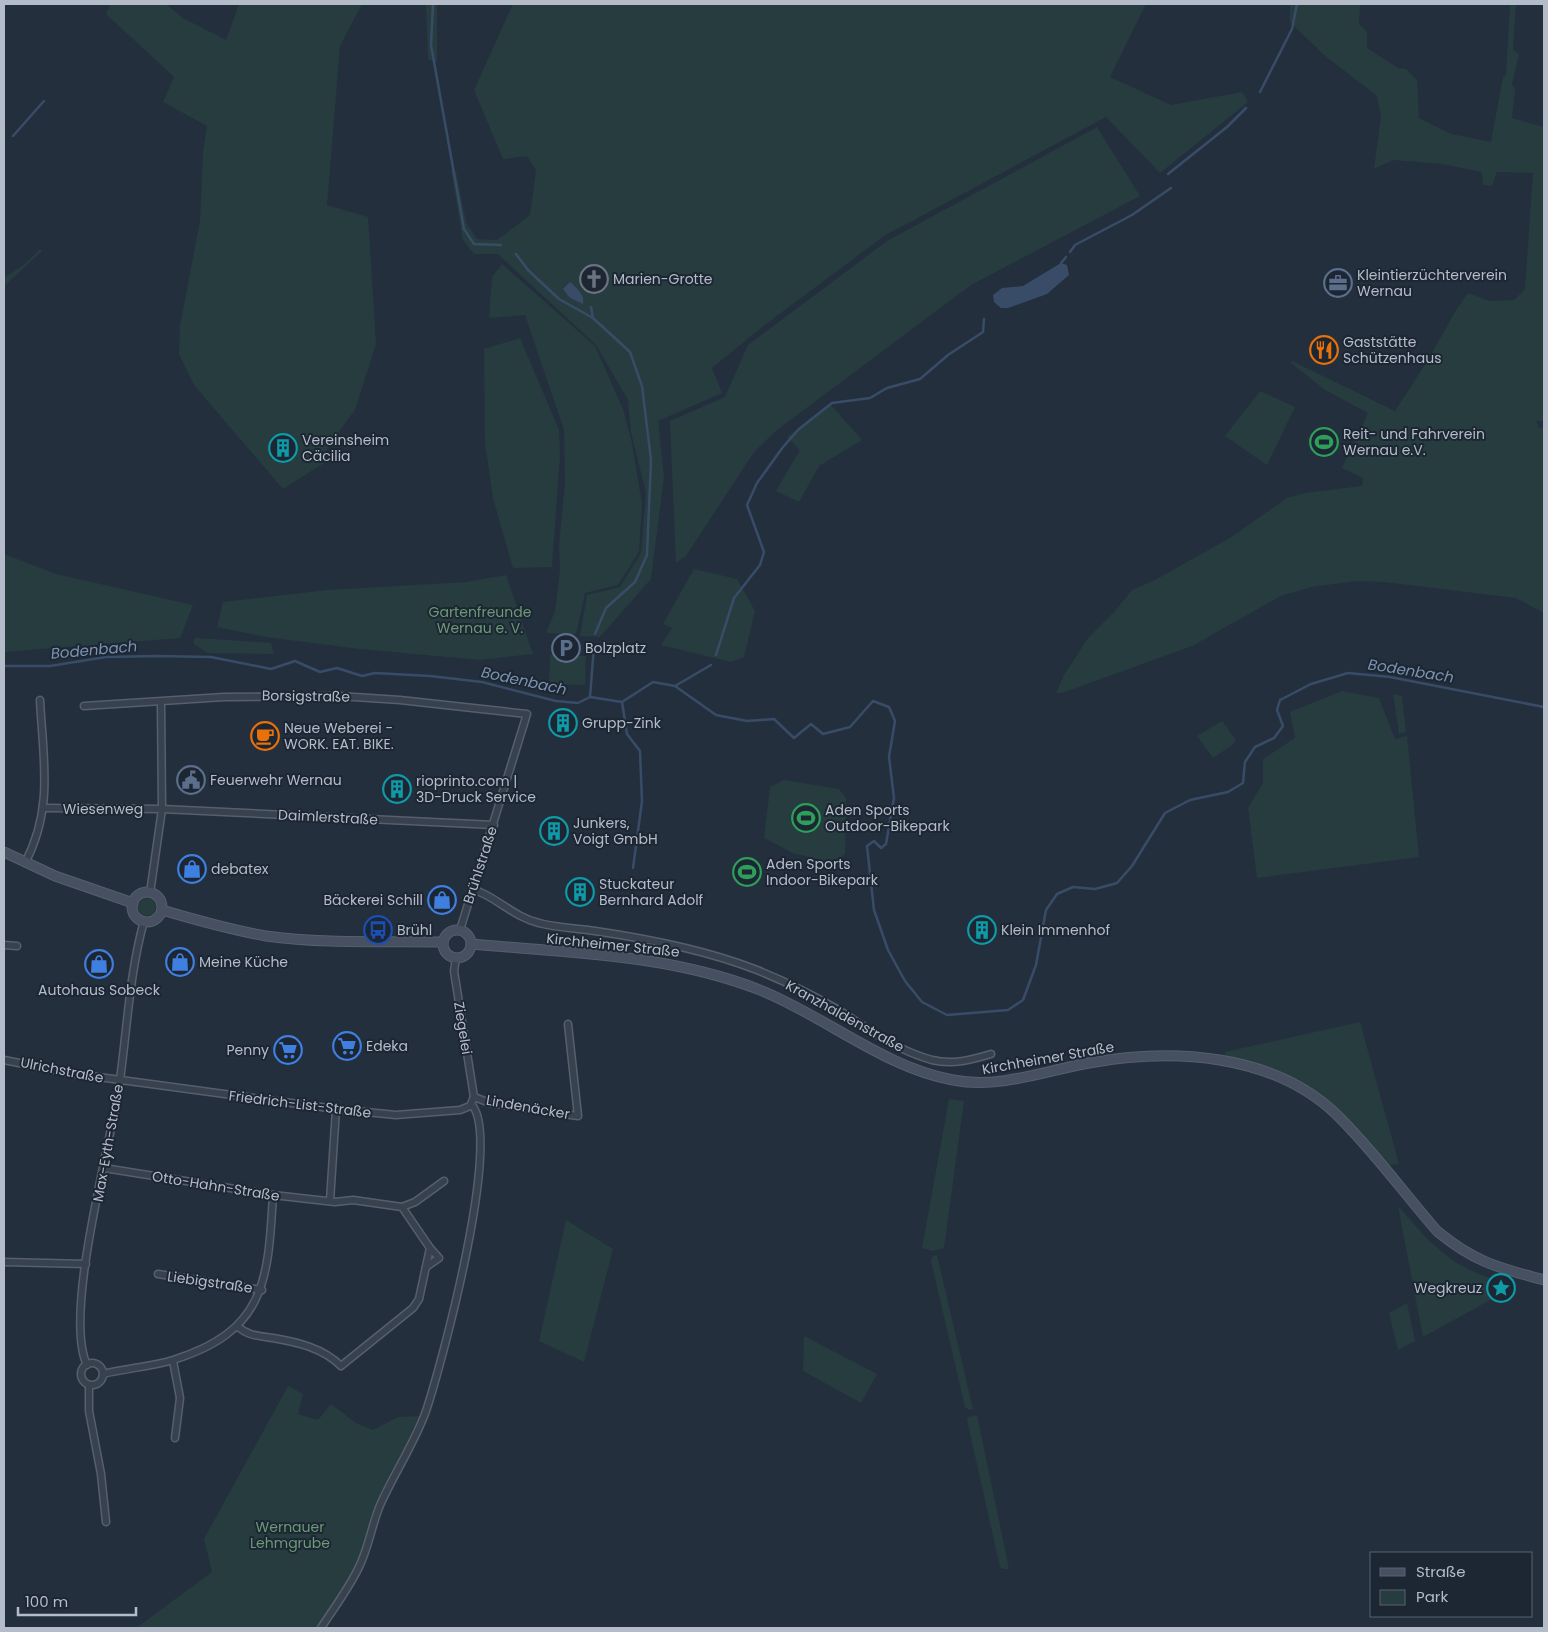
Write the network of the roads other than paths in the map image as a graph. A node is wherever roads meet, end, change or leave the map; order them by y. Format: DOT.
graph roads {
  1 [pos="40,700"];
  2 [pos="161,702"];
  3 [pos="84,706"];
  4 [pos="528,714"];
  5 [pos="45,808"];
  6 [pos="162,809"];
  7 [pos="494,825"];
  8 [pos="4,852"];
  9 [pos="26,863"];
  10 [pos="472,889"];
  11 [pos="150,893"];
  12 [pos="133,903"];
  13 [pos="162,910"];
  14 [pos="144,921"];
  15 [pos="460,930"];
  16 [pos="443,942"];
  17 [pos="472,944"];
  18 [pos="4,945"];
  19 [pos="17,946"];
  20 [pos="456,958"];
  21 [pos="568,1024"];
  22 [pos="991,1054"];
  23 [pos="4,1060"];
  24 [pos="120,1080"];
  25 [pos="474,1097"];
  26 [pos="471,1104"];
  27 [pos="336,1109"];
  28 [pos="104,1168"];
  29 [pos="444,1181"];
  30 [pos="273,1195"];
  31 [pos="330,1201"];
  32 [pos="402,1207"];
  33 [pos="430,1248"];
  34 [pos="4,1262"];
  35 [pos="86,1264"];
  36 [pos="426,1267"];
  37 [pos="158,1274"];
  38 [pos="1544,1280"];
  39 [pos="262,1290"];
  40 [pos="237,1326"];
  41 [pos="173,1361"];
  42 [pos="87,1365"];
  43 [pos="102,1374"];
  44 [pos="89,1385"];
  45 [pos="175,1438"];
  46 [pos="106,1522"];
  47 [pos="321,1628"];
  1 -- 5 [label="street"];
  2 -- 3 [label="street, Borsigstraße"];
  2 -- 4 [label="street, Borsigstraße"];
  2 -- 6 [label="street"];
  4 -- 7 [label="street, Brühlstraße"];
  5 -- 6 [label="street, Wiesenweg"];
  5 -- 9 [label="street"];
  6 -- 7 [label="street, Daimlerstraße"];
  6 -- 11 [label="street"];
  7 -- 10 [label="street, Brühlstraße"];
  8 -- 9 [label="main road"];
  9 -- 12 [label="main road"];
  10 -- 15 [label="street, Brühlstraße"];
  10 -- 22 [label="street, Kranzhaldenstraße"];
  11 -- 12 [label="main road"];
  11 -- 13 [label="main road"];
  12 -- 14 [label="main road"];
  13 -- 14 [label="main road"];
  13 -- 16 [label="main road"];
  14 -- 24 [label="street, Max-Eyth-Straße"];
  15 -- 16 [label="main road"];
  15 -- 17 [label="main road"];
  16 -- 20 [label="main road"];
  17 -- 20 [label="main road"];
  17 -- 38 [label="main road, Kirchheimer Straße"];
  18 -- 19 [label="street"];
  20 -- 25 [label="street, Ziegelei"];
  21 -- 25 [label="street, Lindenäcker"];
  23 -- 24 [label="street, Ulrichstraße"];
  24 -- 27 [label="street, Friedrich-List-Straße"];
  24 -- 28 [label="street, Max-Eyth-Straße"];
  25 -- 26 [label="street"];
  26 -- 27 [label="street, Friedrich-List-Straße"];
  26 -- 47 [label="street"];
  27 -- 31 [label="street"];
  28 -- 30 [label="street, Otto-Hahn-Straße"];
  28 -- 35 [label="street, Max-Eyth-Straße"];
  29 -- 32 [label="street"];
  30 -- 31 [label="street, Otto-Hahn-Straße"];
  30 -- 39 [label="street"];
  31 -- 32 [label="street, Otto-Hahn-Straße"];
  32 -- 33 [label="street"];
  33 -- 36 [label="street"];
  33 -- 36 [label="street"];
  34 -- 35 [label="street"];
  35 -- 42 [label="street, Max-Eyth-Straße"];
  36 -- 40 [label="street"];
  37 -- 39 [label="street, Liebigstraße"];
  39 -- 40 [label="street"];
  40 -- 41 [label="street"];
  41 -- 43 [label="street"];
  41 -- 45 [label="street"];
  42 -- 43 [label="street"];
  42 -- 44 [label="street"];
  43 -- 44 [label="street"];
  44 -- 46 [label="street"];
}
